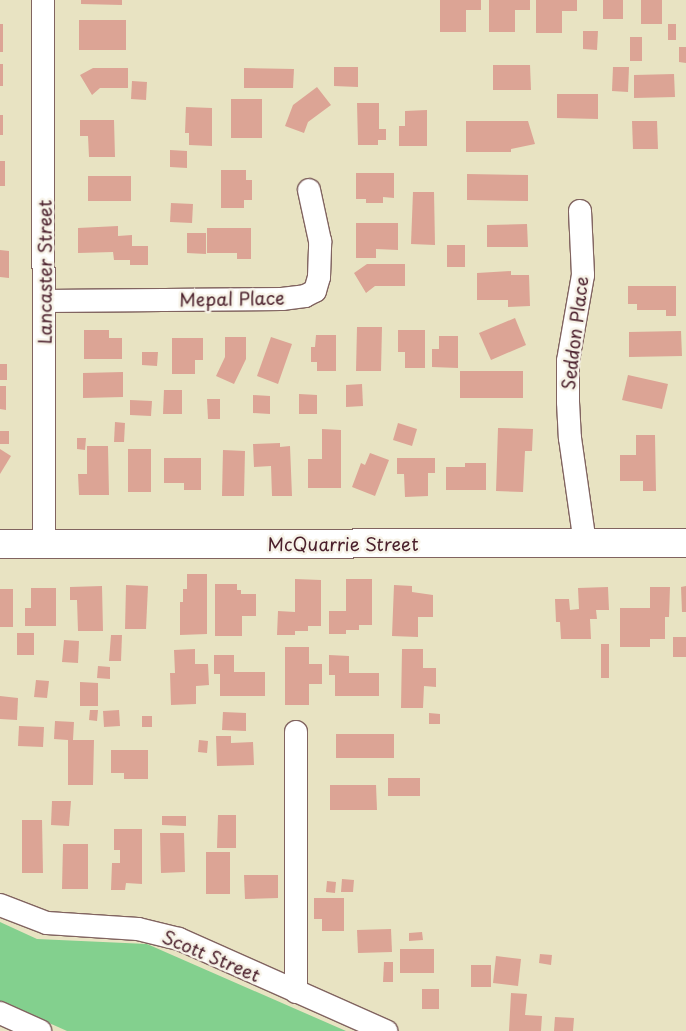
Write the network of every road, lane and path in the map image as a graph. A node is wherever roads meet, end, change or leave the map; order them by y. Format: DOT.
graph roads {
  1 [pos="43,0"];
  2 [pos="308,190"];
  3 [pos="580,211"];
  4 [pos="45,301"];
  5 [pos="686,543"];
  6 [pos="0,544"];
  7 [pos="44,544"];
  8 [pos="585,544"];
  9 [pos="296,732"];
  10 [pos="0,905"];
  11 [pos="296,992"];
  12 [pos="0,1013"];
  13 [pos="40,1031"];
  14 [pos="386,1031"];
  1 -- 4 [label="street, Lancaster Street"];
  2 -- 4 [label="street, Mepal Place"];
  3 -- 8 [label="street, Seddon Place"];
  4 -- 7 [label="street, Lancaster Street"];
  5 -- 8 [label="main road, McQuarrie Street"];
  6 -- 7 [label="main road, McQuarrie Street"];
  7 -- 8 [label="main road, McQuarrie Street"];
  9 -- 11 [label="street"];
  10 -- 11 [label="street, Scott Street"];
  11 -- 14 [label="street, Scott Street"];
  12 -- 13 [label="street"];
}
